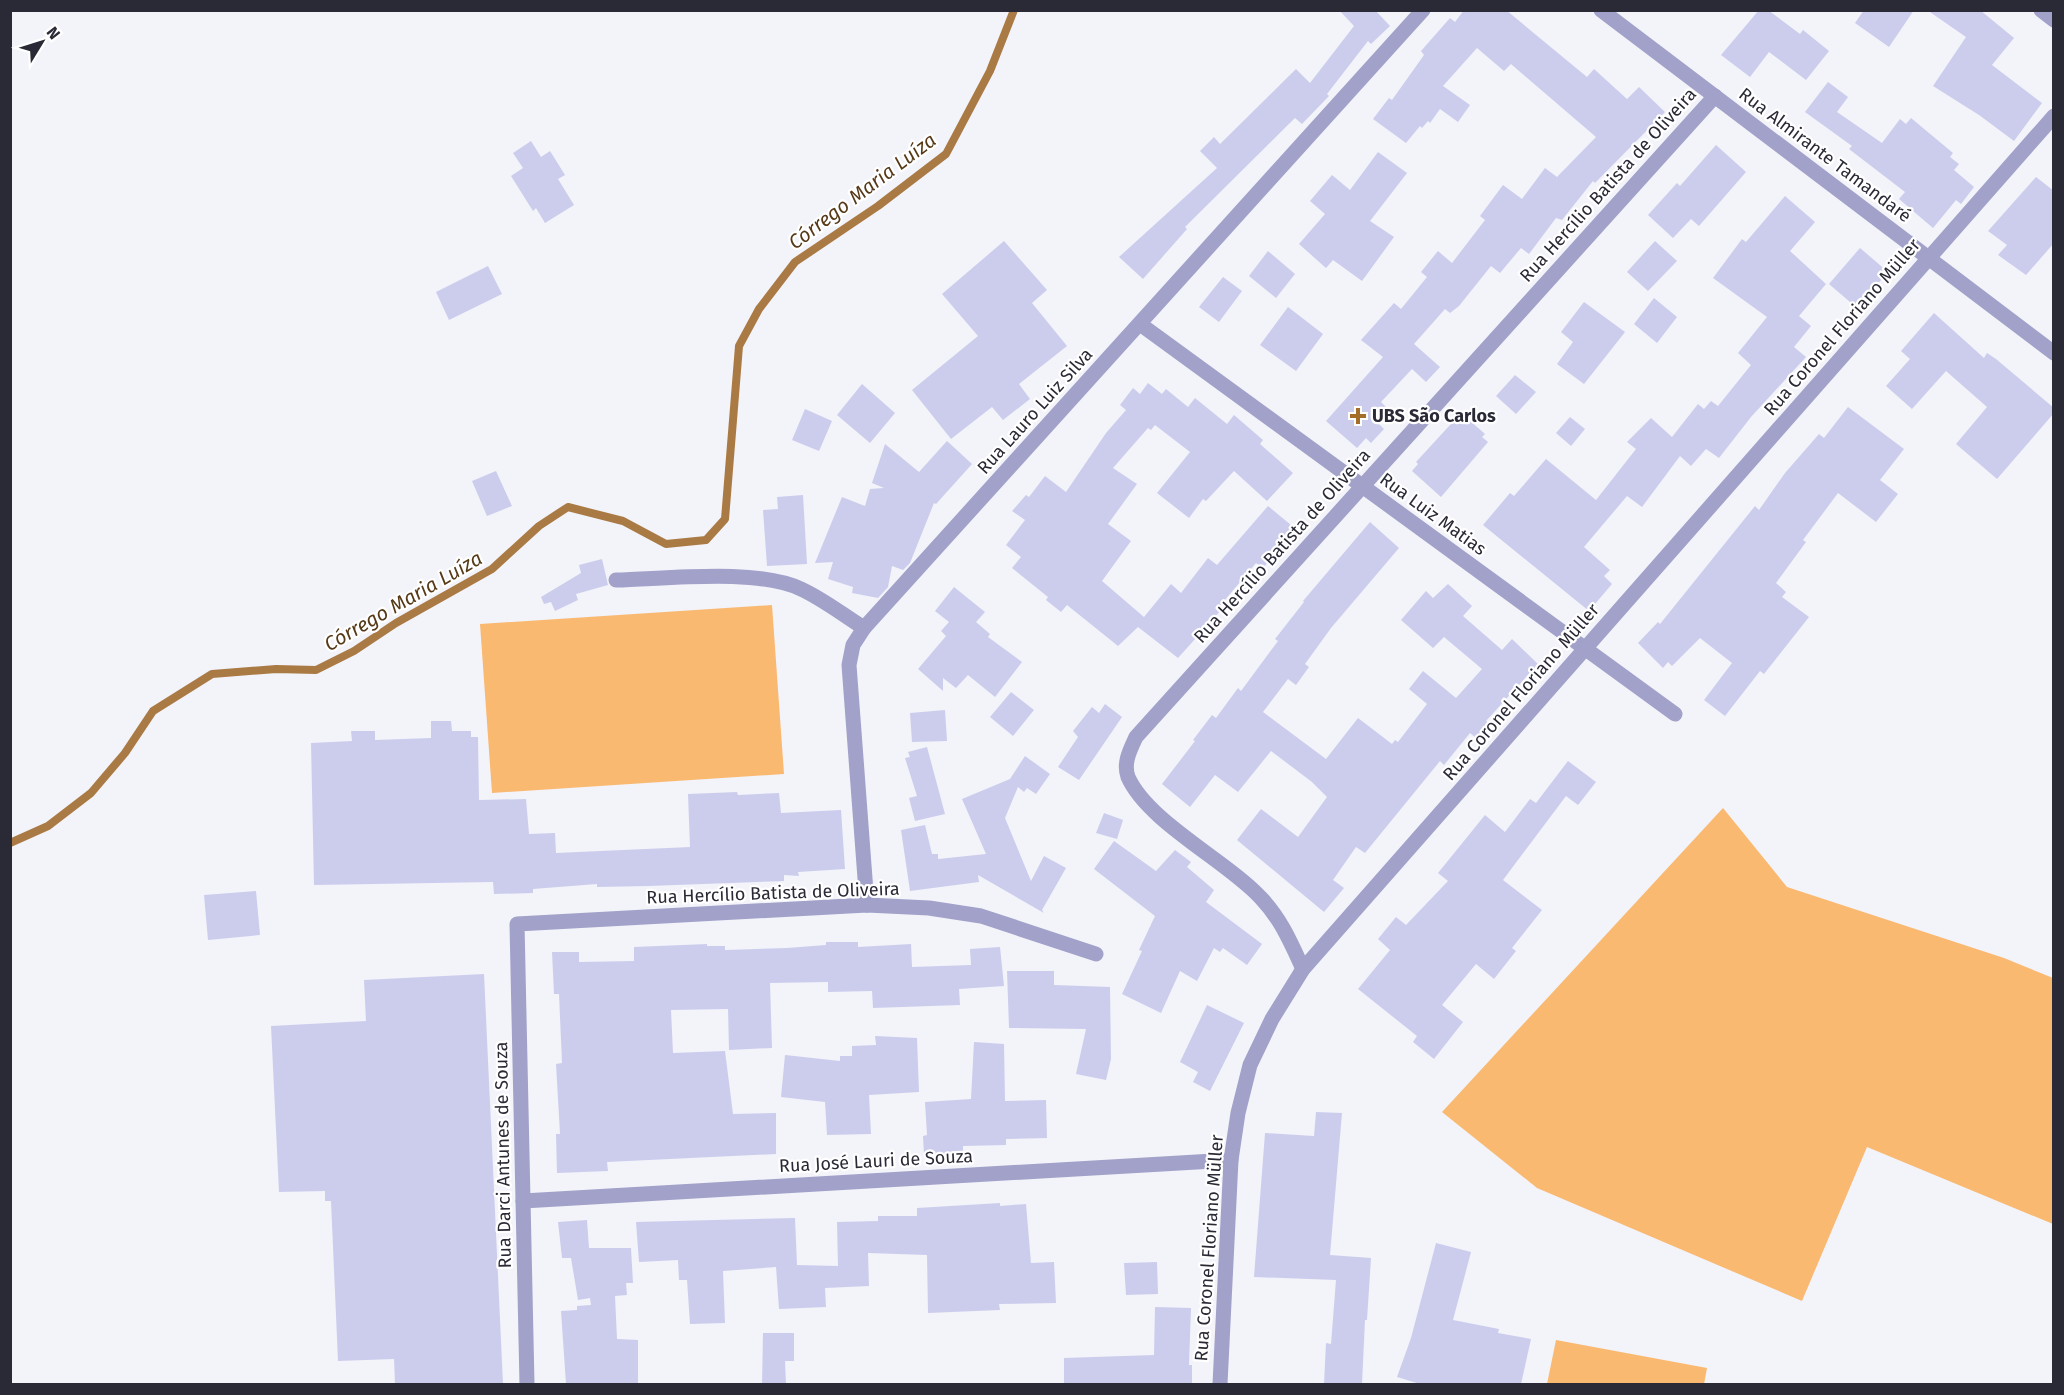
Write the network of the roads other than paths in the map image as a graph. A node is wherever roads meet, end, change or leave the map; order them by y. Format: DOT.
graph roads {
  1 [pos="1423,10"];
  2 [pos="1601,10"];
  3 [pos="2042,10"];
  4 [pos="2054,20"];
  5 [pos="1714,96"];
  6 [pos="2054,116"];
  7 [pos="1928,258"];
  8 [pos="1140,324"];
  9 [pos="2054,353"];
  10 [pos="1362,486"];
  11 [pos="616,580"];
  12 [pos="864,628"];
  13 [pos="1585,648"];
  14 [pos="1675,714"];
  15 [pos="867,905"];
  16 [pos="517,924"];
  17 [pos="1096,954"];
  18 [pos="1303,969"];
  19 [pos="1231,1160"];
  20 [pos="524,1201"];
  21 [pos="527,1384"];
  22 [pos="1220,1384"];
  1 -- 8 [label="street, Rua Lauro Luiz Silva"];
  2 -- 5 [label="street, Rua Almirante Tamandaré"];
  3 -- 4 [label="street"];
  5 -- 7 [label="street, Rua Almirante Tamandaré"];
  5 -- 10 [label="street, Rua Hercílio Batista de Oliveira"];
  6 -- 7 [label="street, Rua Coronel Floriano Müller"];
  7 -- 9 [label="street, Rua Almirante Tamandaré"];
  7 -- 13 [label="street, Rua Coronel Floriano Müller"];
  8 -- 10 [label="street, Rua Luiz Matias"];
  8 -- 12 [label="street, Rua Lauro Luiz Silva"];
  10 -- 13 [label="street, Rua Luiz Matias"];
  10 -- 18 [label="street, Rua Hercílio Batista de Oliveira"];
  11 -- 12 [label="street"];
  12 -- 15 [label="street, Rua Lauro Luiz Silva"];
  13 -- 14 [label="street, Rua Luiz Matias"];
  13 -- 18 [label="street, Rua Coronel Floriano Müller"];
  15 -- 16 [label="street, Rua Hercílio Batista de Oliveira"];
  15 -- 17 [label="street, Rua Hercílio Batista de Oliveira"];
  16 -- 20 [label="street, Rua Darci Antunes de Souza"];
  18 -- 19 [label="street, Rua Coronel Floriano Müller"];
  19 -- 20 [label="street, Rua José Lauri de Souza"];
  19 -- 22 [label="street, Rua Coronel Floriano Müller"];
  20 -- 21 [label="street, Rua Darci Antunes de Souza"];
}
